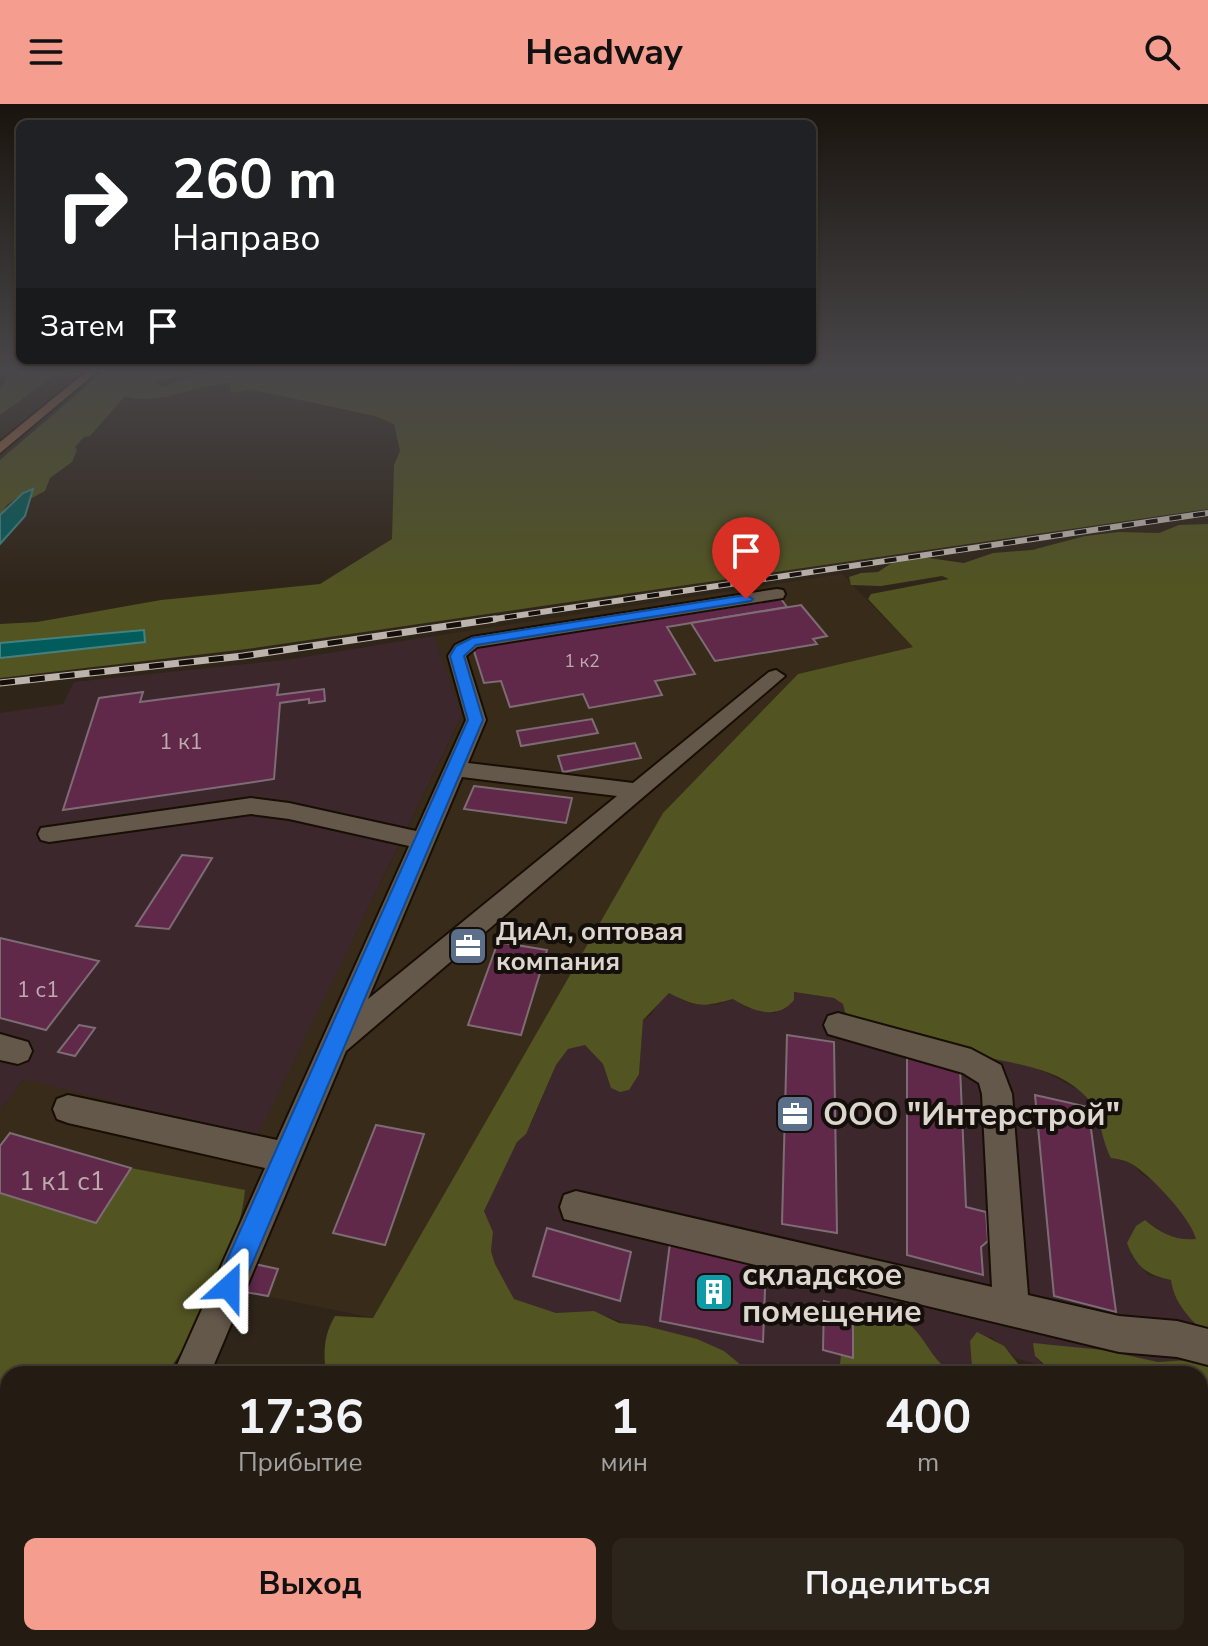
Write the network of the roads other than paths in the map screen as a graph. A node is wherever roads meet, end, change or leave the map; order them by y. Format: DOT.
graph roads {
  1 [pos="777,594"];
  2 [pos="776,676"];
  3 [pos="454,769"];
  4 [pos="638,791"];
  5 [pos="49,834"];
  6 [pos="423,841"];
  7 [pos="838,1025"];
  8 [pos="334,1045"];
  9 [pos="68,1109"];
  10 [pos="285,1157"];
  11 [pos="576,1207"];
  12 [pos="1011,1309"];
  13 [pos="1208,1347"];
  14 [pos="194,1366"];
  1 -- 3 [label="lane"];
  2 -- 4 [label="lane"];
  3 -- 4 [label="lane"];
  3 -- 6 [label="lane"];
  4 -- 8 [label="lane"];
  5 -- 6 [label="lane"];
  6 -- 8 [label="lane"];
  7 -- 12 [label="lane"];
  8 -- 10 [label="lane"];
  9 -- 10 [label="lane"];
  10 -- 14 [label="lane"];
  11 -- 12 [label="lane"];
  12 -- 13 [label="lane"];
}
